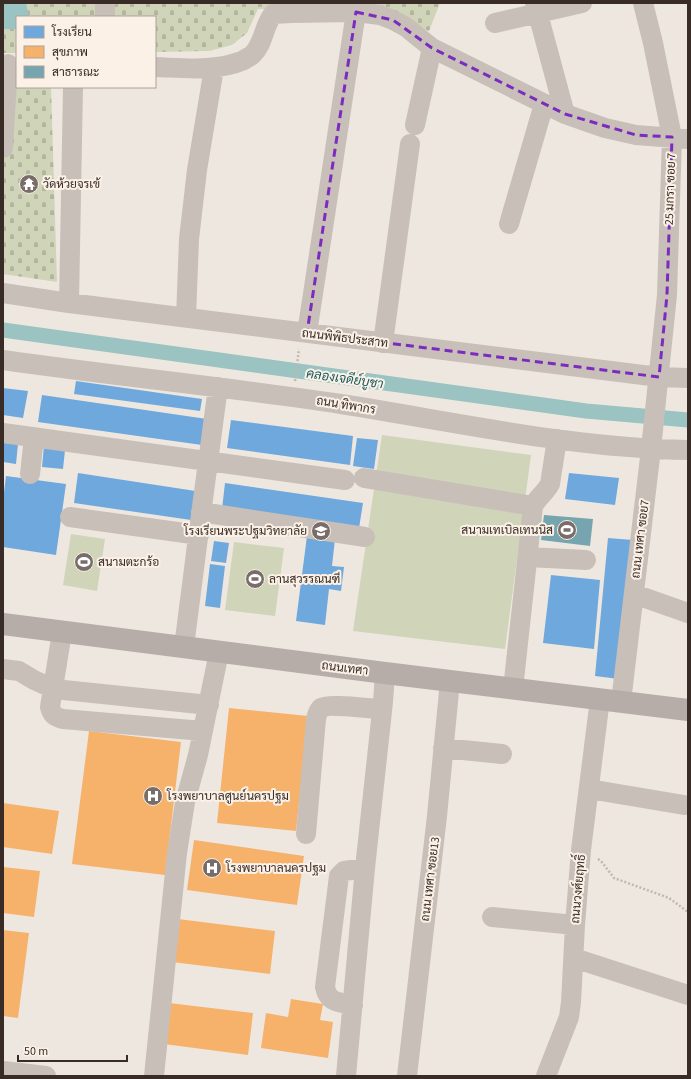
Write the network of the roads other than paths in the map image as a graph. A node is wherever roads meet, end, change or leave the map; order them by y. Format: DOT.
graph roads {
  1 [pos="105,3"];
  2 [pos="582,3"];
  3 [pos="642,3"];
  4 [pos="536,8"];
  5 [pos="356,12"];
  6 [pos="105,16"];
  7 [pos="495,23"];
  8 [pos="432,48"];
  9 [pos="9,64"];
  10 [pos="156,67"];
  11 [pos="214,68"];
  12 [pos="72,88"];
  13 [pos="544,104"];
  14 [pos="565,114"];
  15 [pos="415,125"];
  16 [pos="680,138"];
  17 [pos="410,144"];
  18 [pos="3,148"];
  19 [pos="509,224"];
  20 [pos="3,293"];
  21 [pos="69,303"];
  22 [pos="186,318"];
  23 [pos="304,338"];
  24 [pos="383,343"];
  25 [pos="3,360"];
  26 [pos="688,378"];
  27 [pos="658,384"];
  28 [pos="218,387"];
  29 [pos="3,433"];
  30 [pos="34,437"];
  31 [pos="558,439"];
  32 [pos="652,442"];
  33 [pos="688,450"];
  34 [pos="208,461"];
  35 [pos="30,474"];
  36 [pos="534,506"];
  37 [pos="201,512"];
  38 [pos="70,517"];
  39 [pos="199,535"];
  40 [pos="365,537"];
  41 [pos="528,557"];
  42 [pos="586,560"];
  43 [pos="634,594"];
  44 [pos="688,613"];
  45 [pos="3,624"];
  46 [pos="62,632"];
  47 [pos="184,647"];
  48 [pos="219,652"];
  49 [pos="3,669"];
  50 [pos="385,673"];
  51 [pos="450,681"];
  52 [pos="54,689"];
  53 [pos="513,689"];
  54 [pos="610,700"];
  55 [pos="209,705"];
  56 [pos="382,709"];
  57 [pos="688,710"];
  58 [pos="203,731"];
  59 [pos="443,748"];
  60 [pos="502,754"];
  61 [pos="589,790"];
  62 [pos="684,805"];
  63 [pos="306,834"];
  64 [pos="365,868"];
  65 [pos="492,917"];
  66 [pos="575,925"];
  67 [pos="574,958"];
  68 [pos="688,995"];
  69 [pos="352,1005"];
  70 [pos="3,1071"];
  71 [pos="42,1076"];
  72 [pos="154,1076"];
  73 [pos="346,1076"];
  74 [pos="407,1076"];
  75 [pos="546,1076"];
  1 -- 6 [label="street"];
  2 -- 4 [label="street"];
  3 -- 16 [label="street, 25 มกรา ซอย 7"];
  4 -- 7 [label="street"];
  4 -- 14 [label="street"];
  5 -- 8 [label="street"];
  5 -- 11 [label="street"];
  5 -- 23 [label="street"];
  8 -- 13 [label="street"];
  8 -- 15 [label="street"];
  9 -- 18 [label="street"];
  10 -- 11 [label="street"];
  11 -- 22 [label="street"];
  12 -- 21 [label="street"];
  13 -- 14 [label="street"];
  13 -- 19 [label="street"];
  14 -- 16 [label="street"];
  16 -- 27 [label="street, 25 มกรา ซอย 7"];
  17 -- 24 [label="street"];
  20 -- 21 [label="street, ถนนพิพิธประสาท"];
  21 -- 22 [label="street, ถนนพิพิธประสาท"];
  22 -- 23 [label="street, ถนนพิพิธประสาท"];
  23 -- 24 [label="street, ถนนพิพิธประสาท"];
  24 -- 27 [label="street, ถนนพิพิธประสาท"];
  25 -- 28 [label="street, ถนน ทิพากร"];
  26 -- 27 [label="street, ถนนพิพิธประสาท"];
  27 -- 32 [label="street, ถนน เทศา ซอย7"];
  28 -- 31 [label="street, ถนน ทิพากร"];
  28 -- 34 [label="street"];
  29 -- 30 [label="street"];
  30 -- 34 [label="street"];
  30 -- 35 [label="street"];
  31 -- 32 [label="street, ถนน ทิพากร"];
  31 -- 36 [label="street"];
  32 -- 33 [label="street, ถนน ทิพากร"];
  32 -- 43 [label="street, ถนน เทศา ซอย7"];
  34 -- 36 [label="street"];
  34 -- 37 [label="street"];
  36 -- 41 [label="street"];
  37 -- 39 [label="street"];
  37 -- 40 [label="street"];
  38 -- 39 [label="street"];
  39 -- 47 [label="street"];
  41 -- 42 [label="street"];
  41 -- 53 [label="street"];
  43 -- 44 [label="street"];
  43 -- 54 [label="street, ถนน เทศา ซอย7"];
  45 -- 46 [label="main road, ถนนเทศา"];
  46 -- 47 [label="main road, ถนนเทศา"];
  46 -- 52 [label="street"];
  47 -- 48 [label="main road, ถนนเทศา"];
  48 -- 50 [label="main road, ถนนเทศา"];
  48 -- 55 [label="street"];
  49 -- 52 [label="street"];
  50 -- 51 [label="main road, ถนนเทศา"];
  50 -- 56 [label="street"];
  51 -- 53 [label="main road, ถนนเทศา"];
  51 -- 59 [label="street, ถนน เทศา ซอย13"];
  52 -- 55 [label="street"];
  52 -- 58 [label="street"];
  53 -- 54 [label="main road, ถนนเทศา"];
  54 -- 57 [label="main road, ถนนเทศา"];
  54 -- 61 [label="street, ถนนวงศ์ยฤทธิ์"];
  55 -- 58 [label="street"];
  56 -- 63 [label="street"];
  56 -- 64 [label="street"];
  58 -- 72 [label="street"];
  59 -- 60 [label="street"];
  59 -- 74 [label="street, ถนน เทศา ซอย13"];
  61 -- 62 [label="street"];
  61 -- 66 [label="street, ถนนวงศ์ยฤทธิ์"];
  64 -- 69 [label="street"];
  64 -- 69 [label="street"];
  65 -- 66 [label="street"];
  66 -- 67 [label="street, ถนนวงศ์ยฤทธิ์"];
  67 -- 68 [label="street"];
  67 -- 75 [label="street, ถนนวงศ์ยฤทธิ์"];
  69 -- 73 [label="street"];
  70 -- 71 [label="street"];
}
